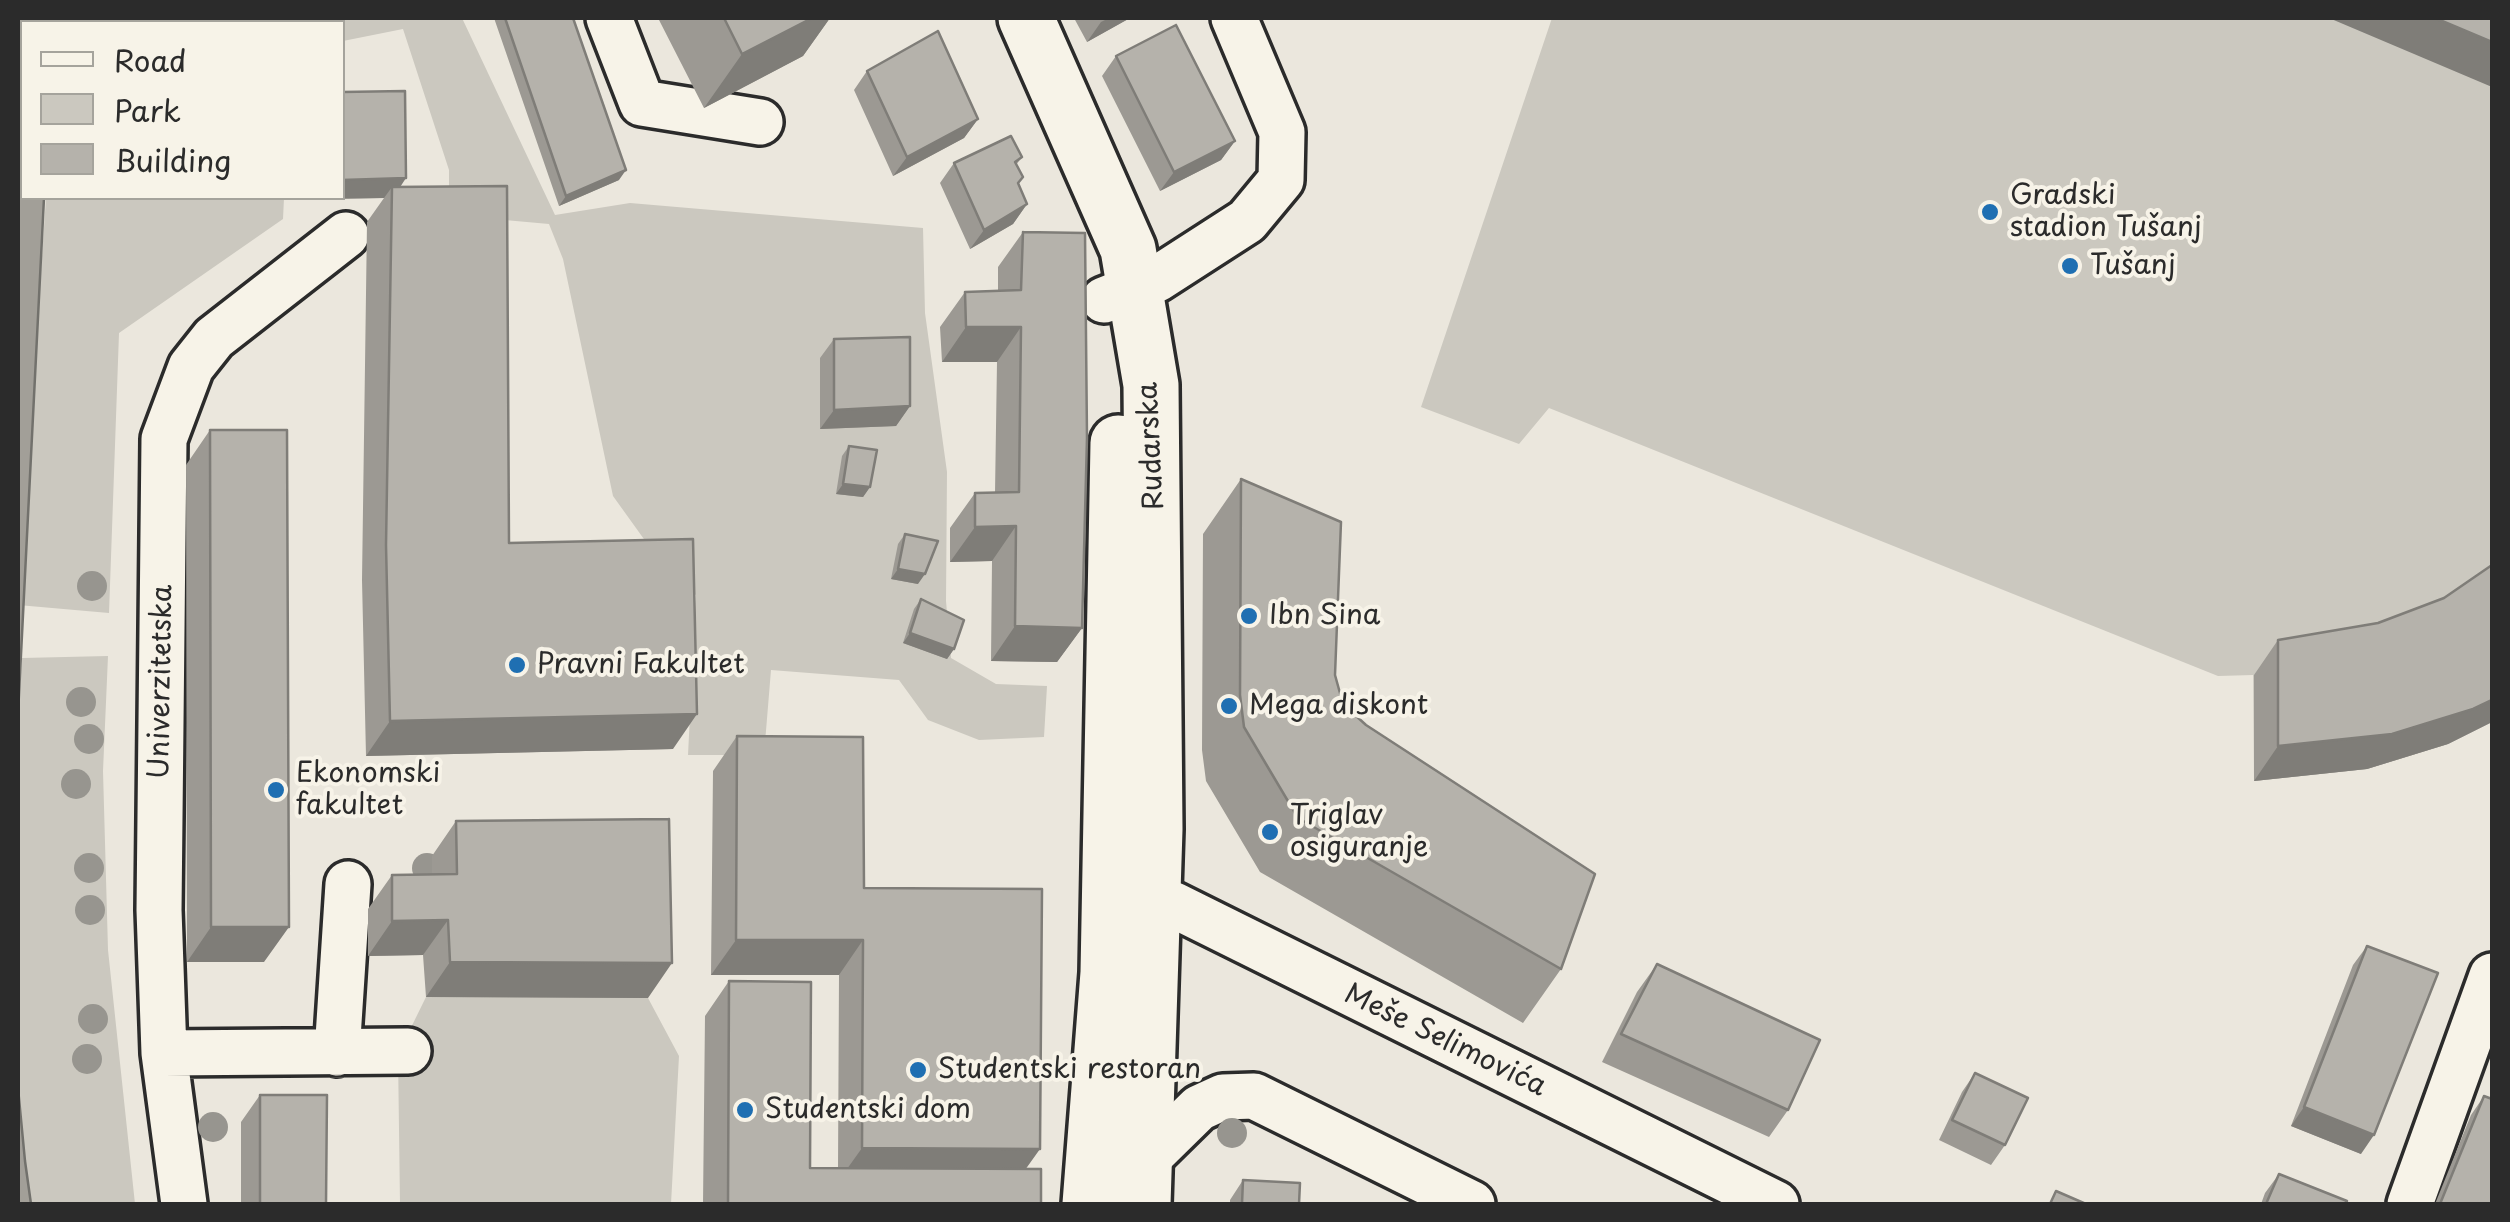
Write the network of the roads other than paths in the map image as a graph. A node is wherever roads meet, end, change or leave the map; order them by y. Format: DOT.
graph roads {
  1 [pos="609,18"];
  2 [pos="994,18"];
  3 [pos="1026,18"];
  4 [pos="1234,18"];
  5 [pos="760,122"];
  6 [pos="346,235"];
  7 [pos="1120,294"];
  8 [pos="348,884"];
  9 [pos="1130,894"];
  10 [pos="2492,976"];
  11 [pos="338,1052"];
  12 [pos="408,1052"];
  13 [pos="164,1053"];
  14 [pos="1144,1183"];
  15 [pos="184,1204"];
  16 [pos="1090,1204"];
  17 [pos="1472,1204"];
  18 [pos="1776,1204"];
  19 [pos="2410,1204"];
  1 -- 5 [label="street"];
  2 -- 7 [label="main road, Rudarska"];
  3 -- 7 [label="main road, Rudarska"];
  4 -- 7 [label="street"];
  6 -- 13 [label="street, Univerzitetska"];
  7 -- 9 [label="main road, Rudarska"];
  8 -- 11 [label="street"];
  9 -- 14 [label="main road"];
  9 -- 16 [label="main road"];
  9 -- 18 [label="street, Meše Selimovića"];
  10 -- 19 [label="street"];
  11 -- 12 [label="street"];
  11 -- 13 [label="street"];
  13 -- 15 [label="street, Univerzitetska"];
  14 -- 17 [label="street"];
}
